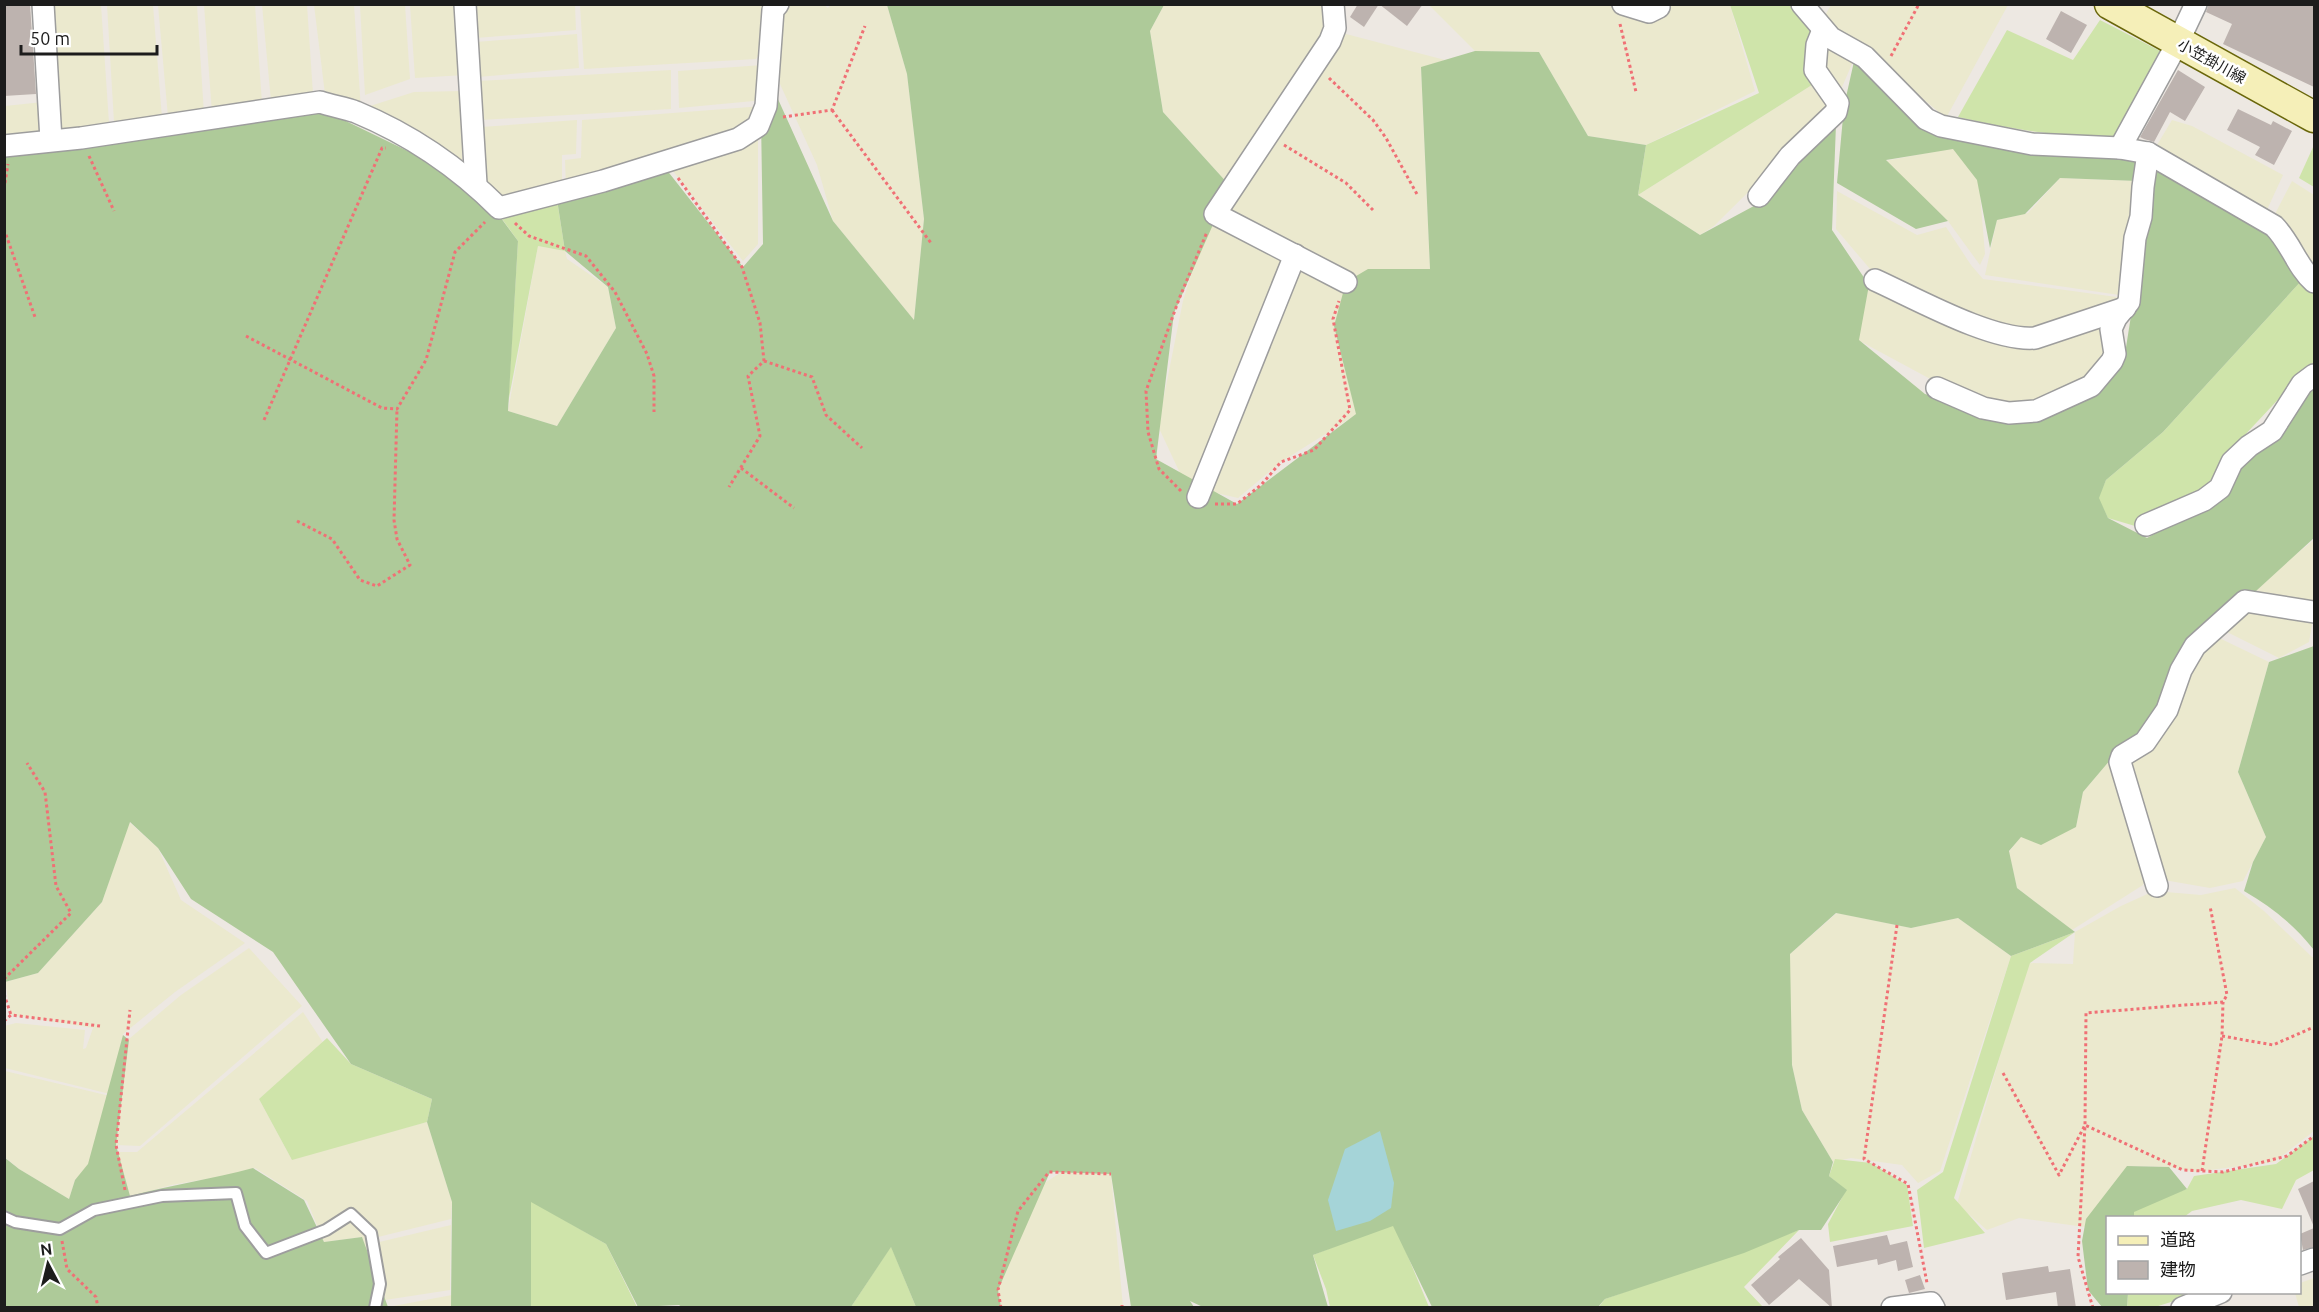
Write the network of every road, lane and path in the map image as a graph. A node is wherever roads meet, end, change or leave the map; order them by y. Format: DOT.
graph roads {
  1 [pos="44,4"];
  2 [pos="465,4"];
  3 [pos="778,4"];
  4 [pos="1333,4"];
  5 [pos="1802,4"];
  6 [pos="1919,4"];
  7 [pos="2110,4"];
  8 [pos="2196,4"];
  9 [pos="1659,7"];
  10 [pos="1620,10"];
  11 [pos="865,26"];
  12 [pos="1823,30"];
  13 [pos="2178,42"];
  14 [pos="1314,64"];
  15 [pos="1881,74"];
  16 [pos="1636,92"];
  17 [pos="832,111"];
  18 [pos="2314,117"];
  19 [pos="761,119"];
  20 [pos="1267,135"];
  21 [pos="81,138"];
  22 [pos="51,140"];
  23 [pos="418,144"];
  24 [pos="8,146"];
  25 [pos="2120,148"];
  26 [pos="2148,153"];
  27 [pos="666,162"];
  28 [pos="476,184"];
  29 [pos="4,189"];
  30 [pos="1418,196"];
  31 [pos="1759,196"];
  32 [pos="499,208"];
  33 [pos="114,210"];
  34 [pos="1373,210"];
  35 [pos="4,229"];
  36 [pos="931,243"];
  37 [pos="1294,255"];
  38 [pos="1875,280"];
  39 [pos="1346,282"];
  40 [pos="2314,282"];
  41 [pos="2125,308"];
  42 [pos="35,317"];
  43 [pos="246,336"];
  44 [pos="291,359"];
  45 [pos="764,361"];
  46 [pos="2314,375"];
  47 [pos="1937,388"];
  48 [pos="396,409"];
  49 [pos="654,412"];
  50 [pos="264,420"];
  51 [pos="862,448"];
  52 [pos="741,468"];
  53 [pos="729,487"];
  54 [pos="1198,497"];
  55 [pos="794,508"];
  56 [pos="297,521"];
  57 [pos="2146,525"];
  58 [pos="2314,612"];
  59 [pos="27,763"];
  60 [pos="2157,886"];
  61 [pos="2210,906"];
  62 [pos="1897,925"];
  63 [pos="4,979"];
  64 [pos="4,994"];
  65 [pos="2223,1002"];
  66 [pos="130,1010"];
  67 [pos="11,1015"];
  68 [pos="4,1021"];
  69 [pos="100,1026"];
  70 [pos="2314,1027"];
  71 [pos="2222,1036"];
  72 [pos="2003,1073"];
  73 [pos="2085,1125"];
  74 [pos="2314,1136"];
  75 [pos="2202,1171"];
  76 [pos="1111,1174"];
  77 [pos="127,1204"];
  78 [pos="4,1216"];
  79 [pos="60,1229"];
  80 [pos="2218,1294"];
  81 [pos="1933,1305"];
  82 [pos="98,1308"];
  83 [pos="375,1308"];
  84 [pos="1001,1308"];
  85 [pos="1892,1308"];
  86 [pos="2093,1308"];
  87 [pos="2182,1308"];
  1 -- 22 [label="street"];
  2 -- 28 [label="street"];
  3 -- 19 [label="street"];
  4 -- 14 [label="street"];
  5 -- 12 [label="street"];
  6 -- 15 [label="path"];
  7 -- 13 [label="main road, 小笠掛川線"];
  8 -- 13 [label="street"];
  9 -- 10 [label="street"];
  10 -- 16 [label="path"];
  11 -- 17 [label="path"];
  12 -- 15 [label="street"];
  12 -- 31 [label="street"];
  13 -- 18 [label="main road, 小笠掛川線"];
  13 -- 25 [label="street"];
  14 -- 20 [label="street"];
  14 -- 30 [label="path"];
  15 -- 25 [label="street"];
  17 -- 19 [label="path"];
  17 -- 36 [label="path"];
  19 -- 27 [label="street"];
  20 -- 34 [label="path"];
  20 -- 37 [label="street"];
  21 -- 22 [label="street"];
  21 -- 23 [label="street"];
  21 -- 33 [label="path"];
  22 -- 24 [label="street"];
  23 -- 28 [label="street"];
  23 -- 44 [label="path"];
  24 -- 29 [label="path"];
  25 -- 26 [label="street"];
  26 -- 40 [label="street"];
  26 -- 41 [label="street"];
  27 -- 32 [label="street"];
  27 -- 45 [label="path"];
  28 -- 32 [label="street"];
  32 -- 48 [label="path"];
  32 -- 49 [label="path"];
  35 -- 42 [label="path"];
  37 -- 39 [label="street"];
  37 -- 54 [label="street"];
  38 -- 41 [label="street"];
  41 -- 47 [label="street"];
  43 -- 44 [label="path"];
  44 -- 48 [label="path"];
  44 -- 50 [label="path"];
  45 -- 51 [label="path"];
  45 -- 52 [label="path"];
  46 -- 57 [label="street"];
  48 -- 56 [label="path"];
  52 -- 53 [label="path"];
  52 -- 55 [label="path"];
  58 -- 60 [label="street"];
  59 -- 63 [label="path"];
  61 -- 65 [label="path"];
  62 -- 81 [label="path"];
  64 -- 67 [label="path"];
  65 -- 71 [label="path"];
  65 -- 73 [label="path"];
  66 -- 77 [label="path"];
  67 -- 68 [label="path"];
  67 -- 69 [label="path"];
  70 -- 71 [label="path"];
  71 -- 75 [label="path"];
  72 -- 73 [label="path"];
  73 -- 75 [label="path"];
  73 -- 86 [label="path"];
  74 -- 75 [label="path"];
  76 -- 84 [label="path"];
  77 -- 79 [label="lane"];
  77 -- 83 [label="lane"];
  78 -- 79 [label="lane"];
  79 -- 82 [label="path"];
  80 -- 87 [label="street"];
  81 -- 85 [label="street"];
}
